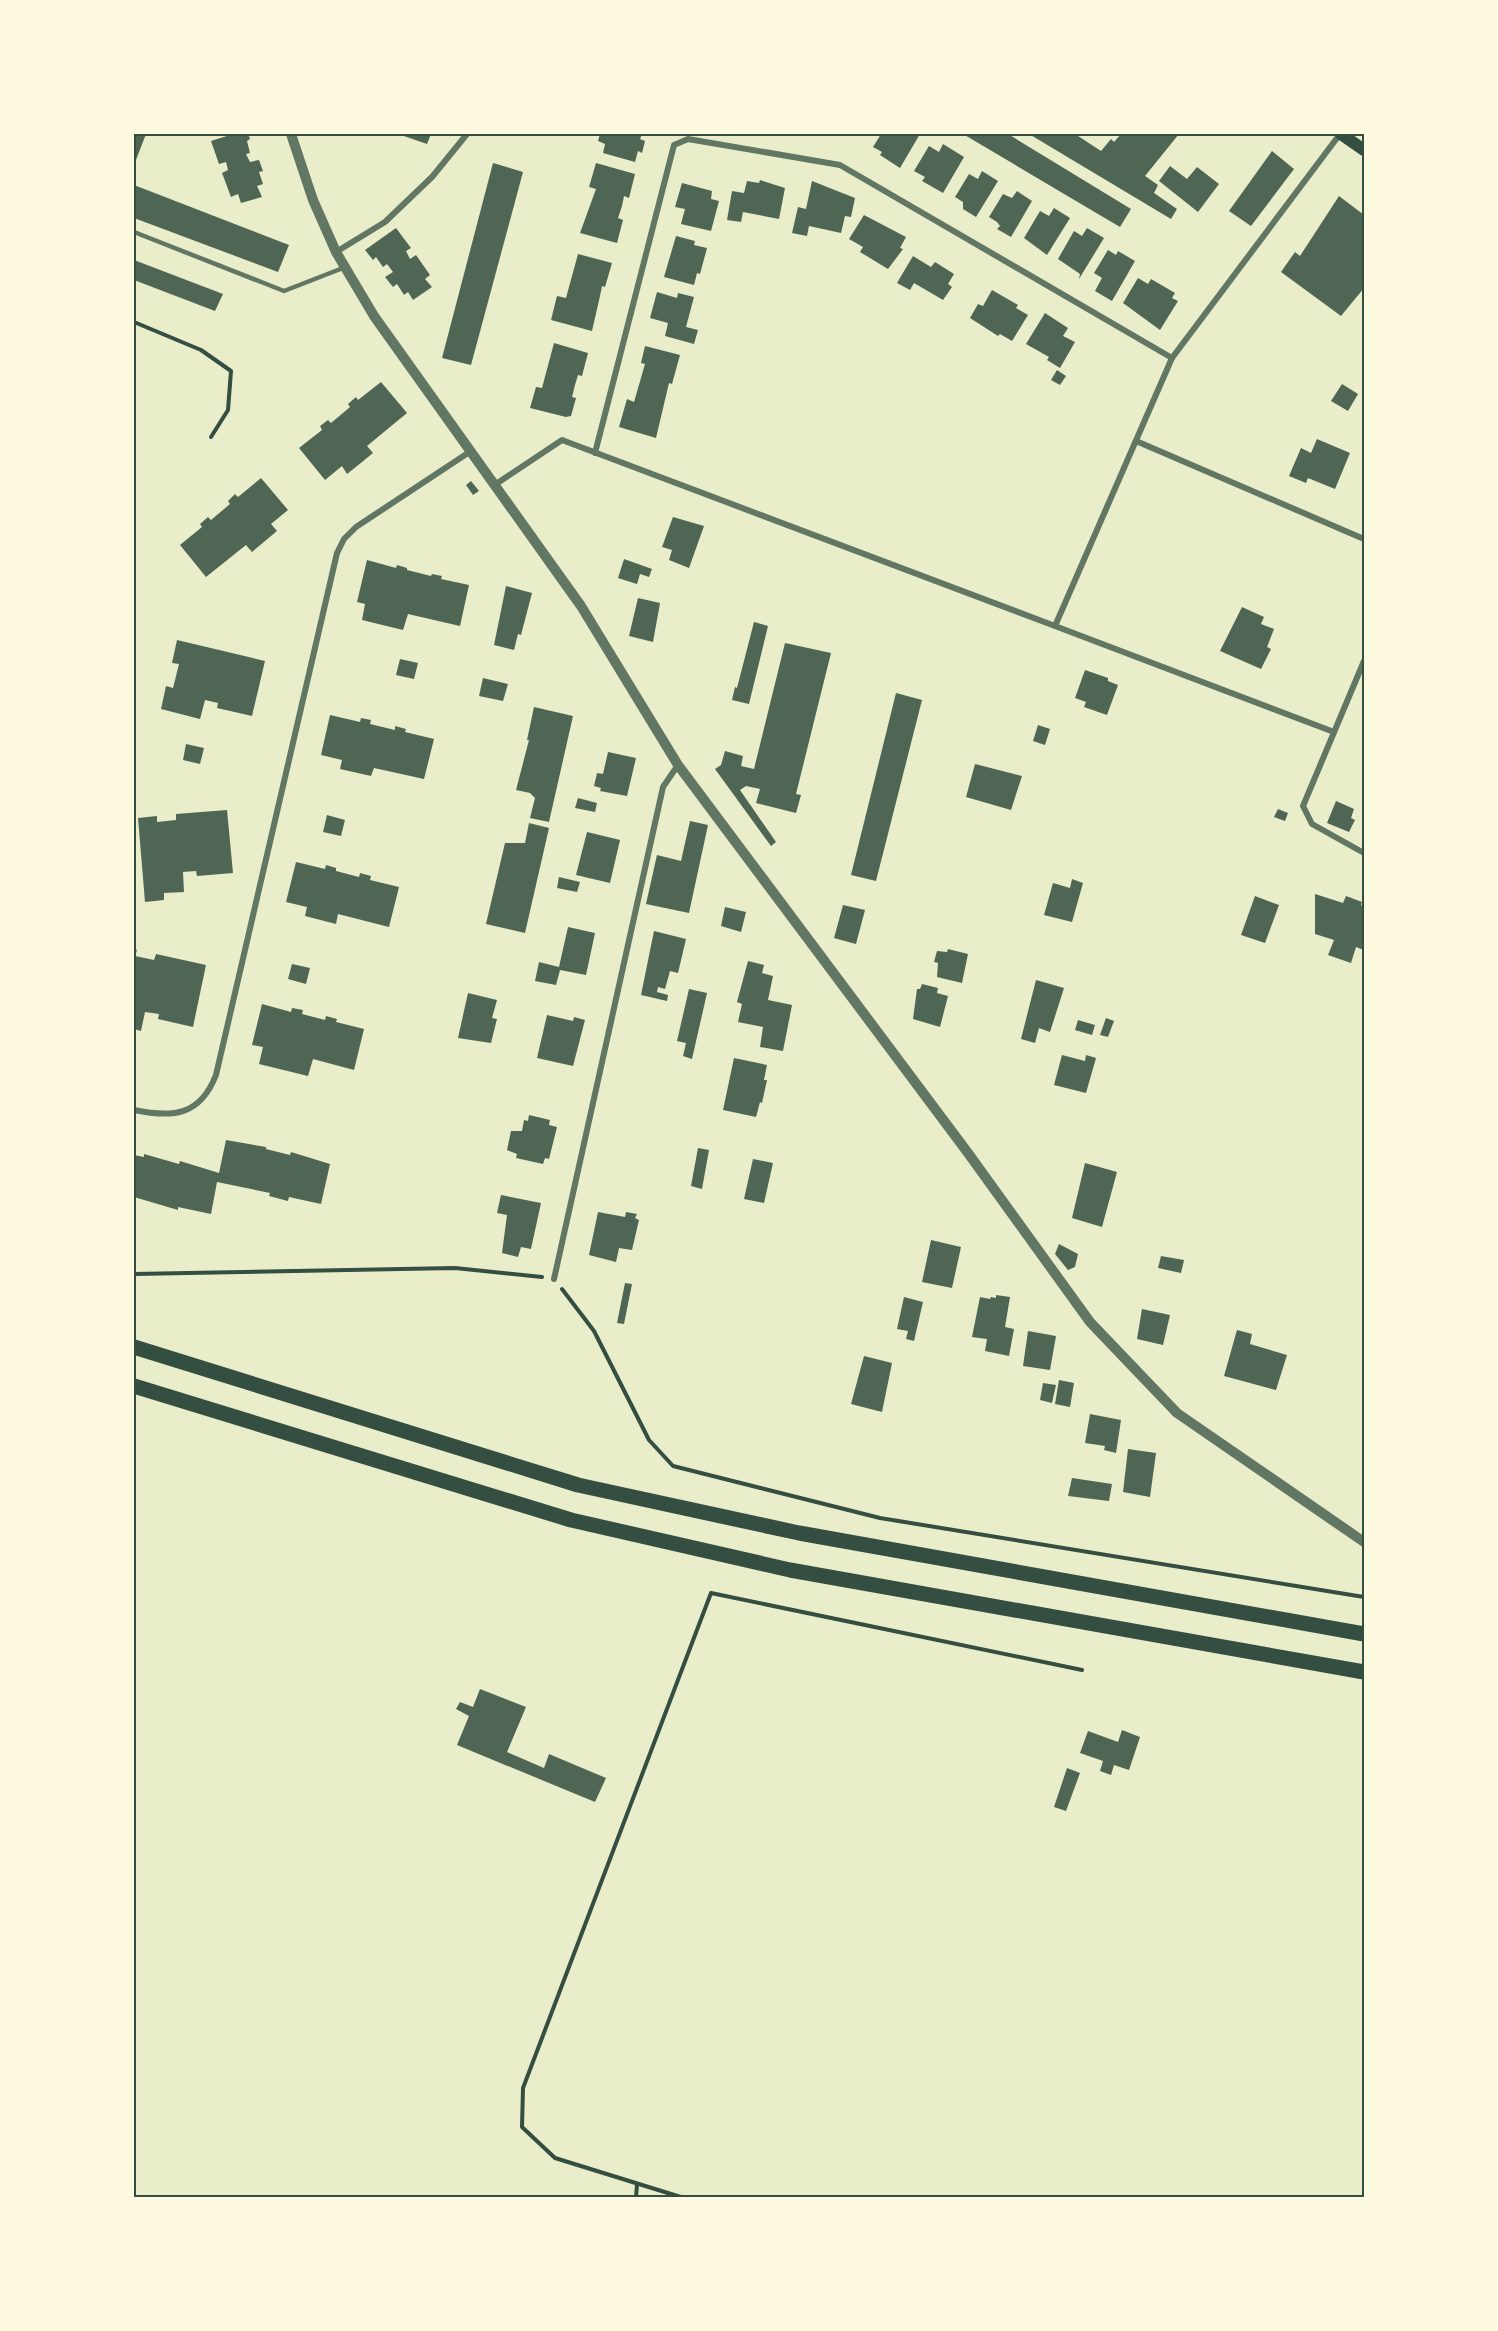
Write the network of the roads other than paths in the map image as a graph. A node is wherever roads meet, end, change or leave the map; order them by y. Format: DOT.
graph roads {
  1 [pos="291,134"];
  2 [pos="467,134"];
  3 [pos="1341,134"];
  4 [pos="1365,150"];
  5 [pos="134,232"];
  6 [pos="336,252"];
  7 [pos="343,268"];
  8 [pos="1172,358"];
  9 [pos="1136,441"];
  10 [pos="472,450"];
  11 [pos="595,453"];
  12 [pos="496,484"];
  13 [pos="1365,539"];
  14 [pos="1055,626"];
  15 [pos="1365,661"];
  16 [pos="1334,732"];
  17 [pos="678,765"];
  18 [pos="1365,853"];
  19 [pos="134,1110"];
  20 [pos="554,1279"];
  21 [pos="134,1347"];
  22 [pos="134,1386"];
  23 [pos="1365,1542"];
  24 [pos="1365,1634"];
  25 [pos="1365,1672"];
  1 -- 6 [label="street"];
  2 -- 6 [label="street"];
  3 -- 4 [label="main road"];
  3 -- 8 [label="street"];
  5 -- 7 [label="lane"];
  6 -- 7 [label="street"];
  7 -- 10 [label="street"];
  8 -- 9 [label="street"];
  8 -- 11 [label="street"];
  9 -- 13 [label="street"];
  9 -- 14 [label="street"];
  10 -- 12 [label="street"];
  10 -- 19 [label="street"];
  11 -- 12 [label="street"];
  11 -- 14 [label="street"];
  12 -- 17 [label="street"];
  14 -- 16 [label="street"];
  15 -- 16 [label="street"];
  16 -- 18 [label="street"];
  17 -- 20 [label="street"];
  17 -- 23 [label="street"];
  21 -- 24 [label="main road"];
  22 -- 25 [label="main road"];
}
